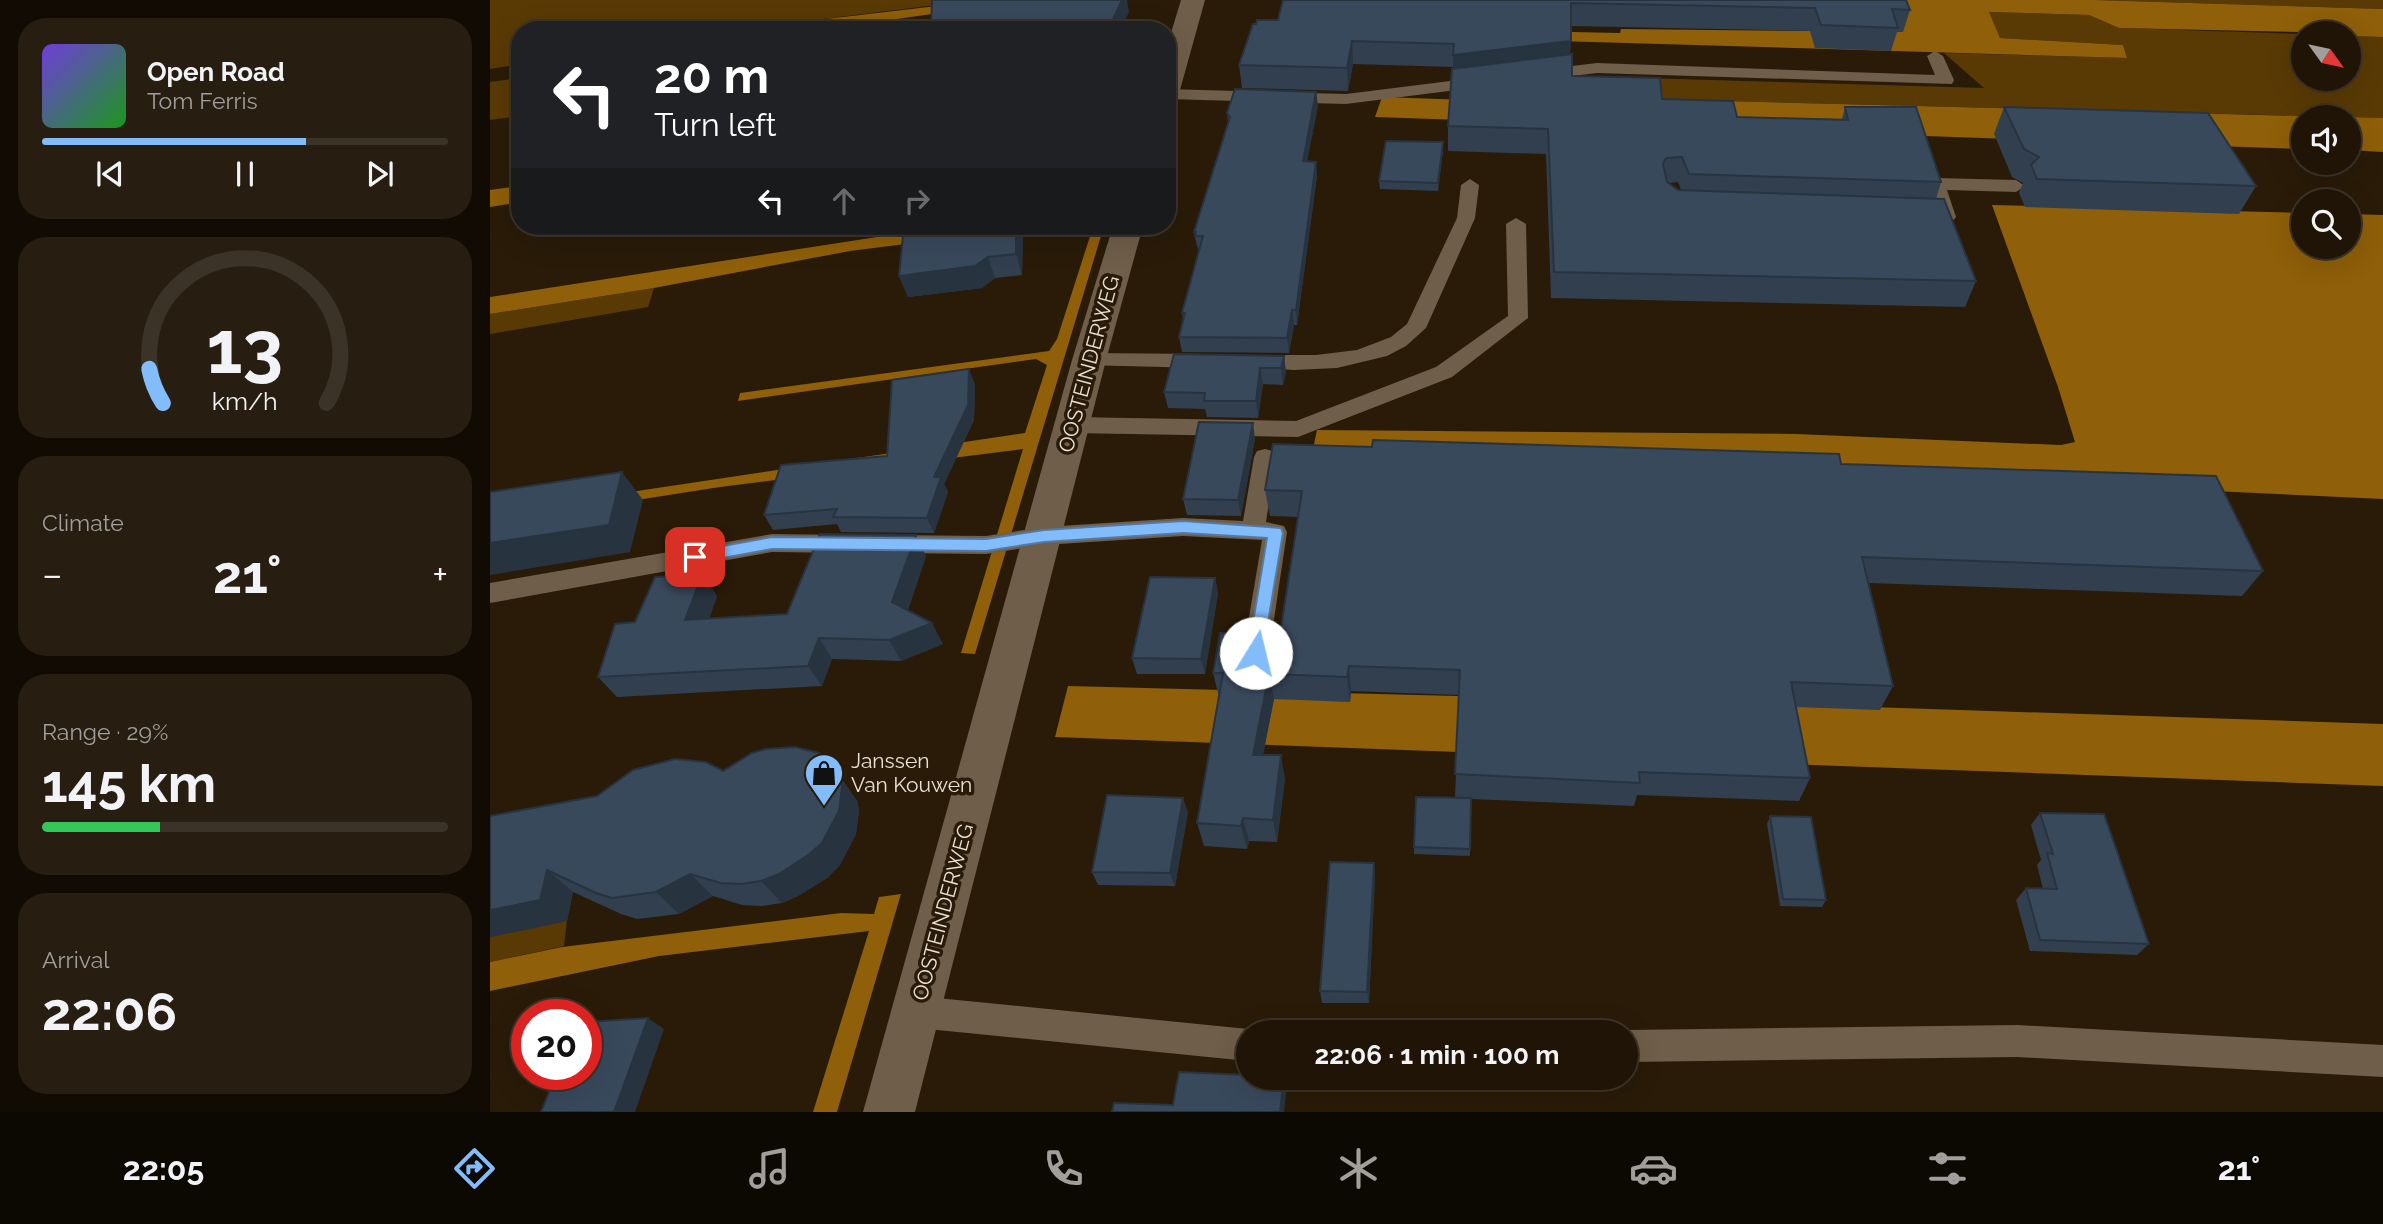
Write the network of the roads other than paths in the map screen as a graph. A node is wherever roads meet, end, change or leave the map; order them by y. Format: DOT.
graph roads {
  1 [pos="1194,0"];
  2 [pos="1935,57"];
  3 [pos="1176,61"];
  4 [pos="1176,92"];
  5 [pos="1470,185"];
  6 [pos="2016,186"];
  7 [pos="1920,216"];
  8 [pos="1516,224"];
  9 [pos="1125,235"];
  10 [pos="1089,360"];
  11 [pos="1072,425"];
  12 [pos="1265,457"];
  13 [pos="1253,532"];
  14 [pos="1031,538"];
  15 [pos="490,593"];
  16 [pos="1256,653"];
  17 [pos="917,1012"];
  18 [pos="1236,1044"];
  19 [pos="1638,1046"];
  20 [pos="2383,1061"];
  21 [pos="889,1112"];
  1 -- 3 [label="street"];
  2 -- 4 [label="lane"];
  5 -- 10 [label="lane"];
  6 -- 7 [label="lane"];
  8 -- 11 [label="lane"];
  9 -- 10 [label="street, OOSTEINDERWEG"];
  10 -- 11 [label="street, OOSTEINDERWEG"];
  11 -- 14 [label="street, OOSTEINDERWEG"];
  12 -- 13 [label="lane"];
  13 -- 14 [label="lane"];
  13 -- 16 [label="lane"];
  14 -- 15 [label="lane"];
  14 -- 17 [label="street, OOSTEINDERWEG"];
  17 -- 18 [label="lane"];
  17 -- 21 [label="street, OOSTEINDERWEG"];
  19 -- 20 [label="lane"];
}
